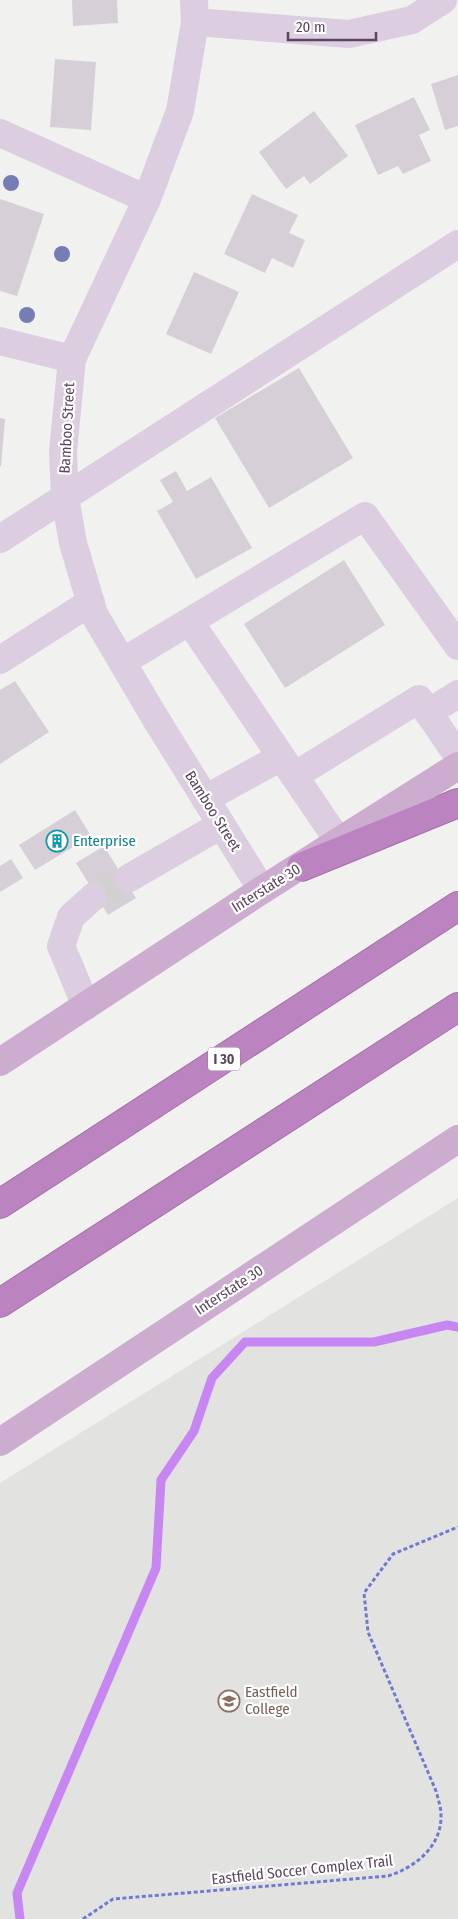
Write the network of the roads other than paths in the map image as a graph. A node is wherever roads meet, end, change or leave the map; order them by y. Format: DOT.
graph roads {
  1 [pos="442,0"];
  2 [pos="195,11"];
  3 [pos="0,133"];
  4 [pos="147,199"];
  5 [pos="458,244"];
  6 [pos="0,341"];
  7 [pos="72,359"];
  8 [pos="65,497"];
  9 [pos="0,539"];
  10 [pos="91,602"];
  11 [pos="190,622"];
  12 [pos="458,646"];
  13 [pos="0,660"];
  14 [pos="122,662"];
  15 [pos="458,694"];
  16 [pos="428,713"];
  17 [pos="458,756"];
  18 [pos="288,766"];
  19 [pos="458,766"];
  20 [pos="205,799"];
  21 [pos="458,803"];
  22 [pos="221,825"];
  23 [pos="340,842"];
  24 [pos="301,867"];
  25 [pos="129,878"];
  26 [pos="262,890"];
  27 [pos="93,897"];
  28 [pos="458,906"];
  29 [pos="86,1006"];
  30 [pos="458,1006"];
  31 [pos="0,1062"];
  32 [pos="458,1139"];
  33 [pos="0,1204"];
  34 [pos="0,1303"];
  35 [pos="0,1442"];
  1 -- 2 [label="street"];
  2 -- 4 [label="street, Bamboo Street"];
  3 -- 4 [label="street"];
  4 -- 7 [label="street, Bamboo Street"];
  5 -- 8 [label="street"];
  6 -- 7 [label="street"];
  7 -- 8 [label="street, Bamboo Street"];
  8 -- 9 [label="street"];
  8 -- 10 [label="street, Bamboo Street"];
  10 -- 13 [label="street"];
  10 -- 14 [label="street, Bamboo Street"];
  11 -- 12 [label="street"];
  11 -- 14 [label="street"];
  11 -- 18 [label="street"];
  14 -- 20 [label="street, Bamboo Street"];
  15 -- 16 [label="street"];
  16 -- 17 [label="street"];
  16 -- 18 [label="street"];
  18 -- 20 [label="street"];
  18 -- 23 [label="street"];
  19 -- 23 [label="main road, Interstate 30"];
  20 -- 22 [label="street, Bamboo Street"];
  21 -- 24 [label="highway"];
  22 -- 25 [label="street"];
  22 -- 26 [label="street, Bamboo Street"];
  23 -- 24 [label="main road, Interstate 30"];
  24 -- 26 [label="main road, Interstate 30"];
  26 -- 29 [label="main road, Interstate 30"];
  27 -- 29 [label="street"];
  28 -- 33 [label="highway, I 30"];
  29 -- 31 [label="main road, Interstate 30"];
  30 -- 34 [label="highway"];
  32 -- 35 [label="main road, Interstate 30"];
}
